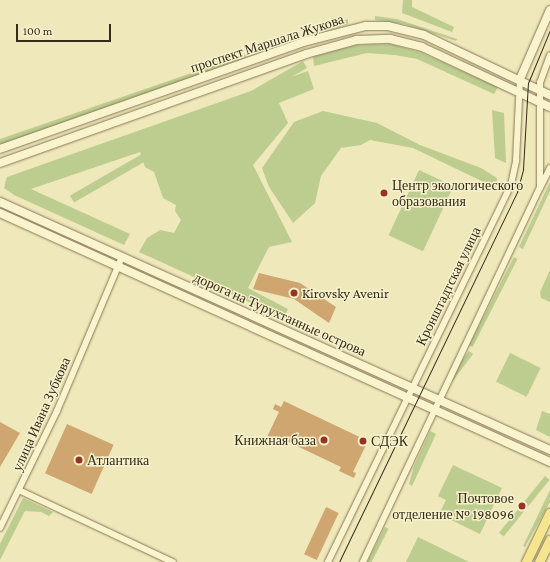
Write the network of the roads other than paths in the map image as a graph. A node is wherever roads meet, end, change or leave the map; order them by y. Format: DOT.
graph roads {
  1 [pos="550,10"];
  2 [pos="550,56"];
  3 [pos="520,80"];
  4 [pos="539,89"];
  5 [pos="519,90"];
  6 [pos="550,95"];
  7 [pos="539,101"];
  8 [pos="550,107"];
  9 [pos="0,150"];
  10 [pos="2,164"];
  11 [pos="550,168"];
  12 [pos="540,188"];
  13 [pos="0,198"];
  14 [pos="3,204"];
  15 [pos="0,213"];
  16 [pos="122,257"];
  17 [pos="117,266"];
  18 [pos="413,388"];
  19 [pos="408,398"];
  20 [pos="440,401"];
  21 [pos="436,410"];
  22 [pos="550,450"];
  23 [pos="550,462"];
  24 [pos="19,490"];
  25 [pos="550,512"];
  26 [pos="0,528"];
  27 [pos="550,539"];
  28 [pos="174,562"];
  29 [pos="328,562"];
  30 [pos="363,562"];
  31 [pos="526,562"];
  32 [pos="539,562"];
  1 -- 3 [label="street, Кронштадтская улица"];
  2 -- 4 [label="street"];
  3 -- 4 [label="street, проспект Маршала Жукова"];
  3 -- 5 [label="street, Кронштадтская улица"];
  3 -- 9 [label="street, проспект Маршала Жукова"];
  4 -- 6 [label="street, проспект Маршала Жукова"];
  4 -- 7 [label="street"];
  5 -- 7 [label="street, проспект Маршала Жукова"];
  5 -- 10 [label="street, проспект Маршала Жукова"];
  5 -- 18 [label="street, Кронштадтская улица"];
  7 -- 8 [label="street, проспект Маршала Жукова"];
  7 -- 12 [label="street"];
  11 -- 12 [label="street"];
  12 -- 20 [label="street"];
  13 -- 14 [label="street"];
  14 -- 16 [label="street, дорога на Турухтанные острова"];
  15 -- 17 [label="street, дорога на Турухтанные острова"];
  16 -- 17 [label="street, улица Ивана Зубкова"];
  16 -- 18 [label="street, дорога на Турухтанные острова"];
  17 -- 19 [label="street, дорога на Турухтанные острова"];
  17 -- 24 [label="street, улица Ивана Зубкова"];
  18 -- 19 [label="street, Кронштадтская улица"];
  18 -- 20 [label="street, дорога на Турухтанные острова"];
  19 -- 21 [label="street"];
  19 -- 29 [label="street, Кронштадтская улица"];
  20 -- 21 [label="street"];
  20 -- 22 [label="street, дорога на Турухтанные острова"];
  21 -- 23 [label="street"];
  21 -- 30 [label="street"];
  24 -- 26 [label="street"];
  24 -- 28 [label="street, улица Ивана Зубкова"];
  25 -- 31 [label="main road"];
  27 -- 32 [label="main road"];
}
